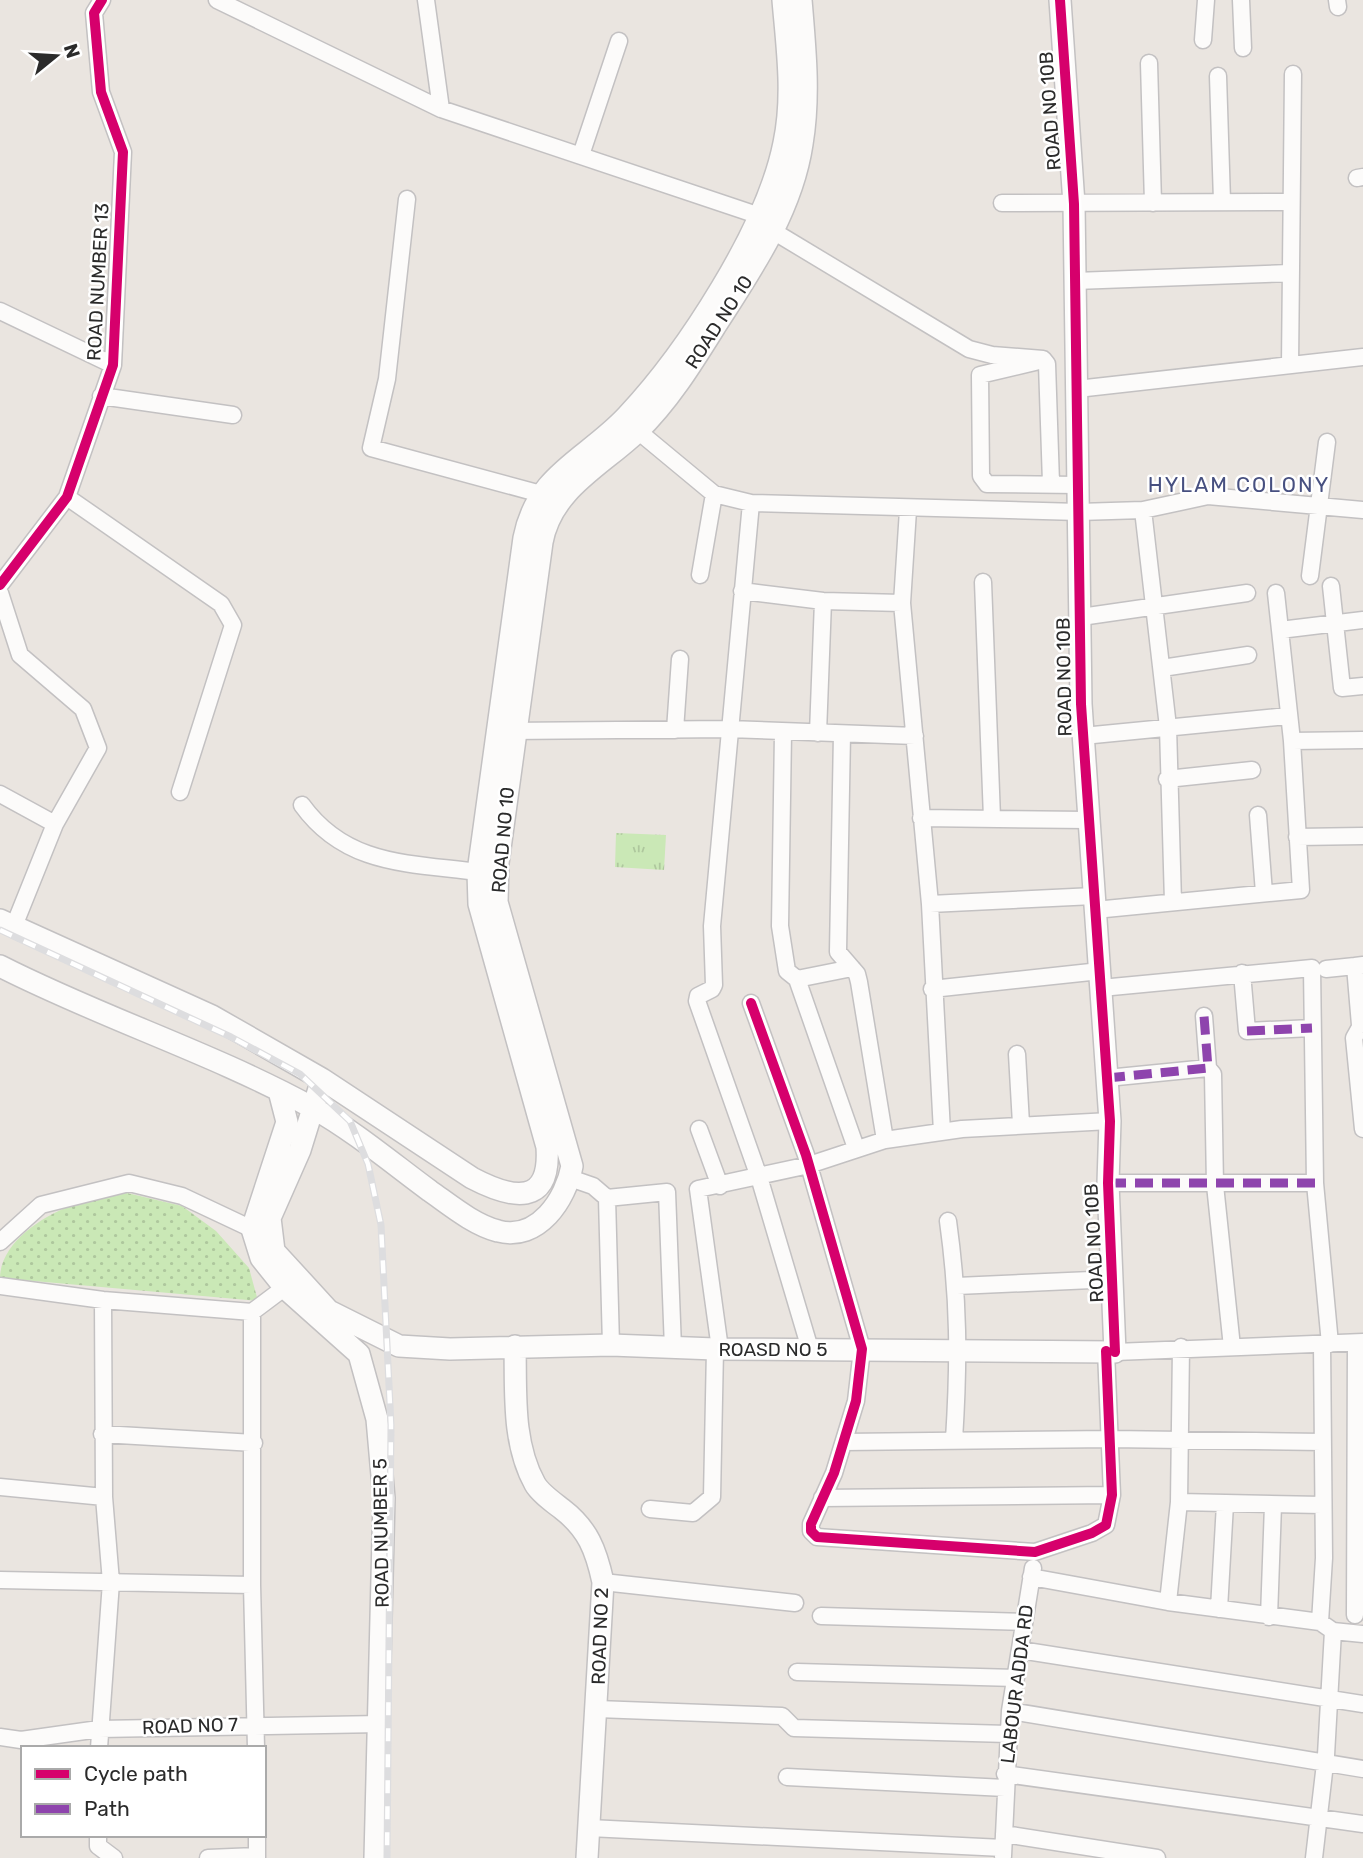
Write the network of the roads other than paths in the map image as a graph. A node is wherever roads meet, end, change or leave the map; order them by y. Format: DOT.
graph roads {
  1 [pos="102,0"];
  2 [pos="217,0"];
  3 [pos="426,0"];
  4 [pos="783,0"];
  5 [pos="802,0"];
  6 [pos="1060,0"];
  7 [pos="1206,0"];
  8 [pos="1241,0"];
  9 [pos="1203,40"];
  10 [pos="619,41"];
  11 [pos="1243,48"];
  12 [pos="1149,63"];
  13 [pos="1293,74"];
  14 [pos="1218,76"];
  15 [pos="441,109"];
  16 [pos="581,155"];
  17 [pos="407,198"];
  18 [pos="1222,201"];
  19 [pos="1291,202"];
  20 [pos="1002,203"];
  21 [pos="1153,203"];
  22 [pos="1074,204"];
  23 [pos="766,223"];
  24 [pos="1289,273"];
  25 [pos="1075,281"];
  26 [pos="0,311"];
  27 [pos="1363,357"];
  28 [pos="1040,358"];
  29 [pos="113,365"];
  30 [pos="1290,365"];
  31 [pos="1077,389"];
  32 [pos="102,396"];
  33 [pos="233,415"];
  34 [pos="638,431"];
  35 [pos="1326,442"];
  36 [pos="1051,483"];
  37 [pos="1078,485"];
  38 [pos="541,494"];
  39 [pos="714,494"];
  40 [pos="66,497"];
  41 [pos="751,503"];
  42 [pos="1318,506"];
  43 [pos="908,510"];
  44 [pos="1143,510"];
  45 [pos="1363,510"];
  46 [pos="1079,512"];
  47 [pos="700,575"];
  48 [pos="1311,576"];
  49 [pos="983,582"];
  50 [pos="0,585"];
  51 [pos="1331,586"];
  52 [pos="742,591"];
  53 [pos="0,593"];
  54 [pos="1247,593"];
  55 [pos="1276,593"];
  56 [pos="822,601"];
  57 [pos="902,603"];
  58 [pos="1154,607"];
  59 [pos="1081,617"];
  60 [pos="1363,620"];
  61 [pos="1334,624"];
  62 [pos="1280,630"];
  63 [pos="1248,655"];
  64 [pos="680,659"];
  65 [pos="1162,668"];
  66 [pos="1363,687"];
  67 [pos="1287,716"];
  68 [pos="1168,727"];
  69 [pos="728,729"];
  70 [pos="676,730"];
  71 [pos="506,731"];
  72 [pos="783,733"];
  73 [pos="818,733"];
  74 [pos="842,734"];
  75 [pos="915,736"];
  76 [pos="1083,736"];
  77 [pos="1363,740"];
  78 [pos="1292,741"];
  79 [pos="1252,770"];
  80 [pos="1167,779"];
  81 [pos="180,792"];
  82 [pos="0,794"];
  83 [pos="302,805"];
  84 [pos="1258,815"];
  85 [pos="921,818"];
  86 [pos="992,818"];
  87 [pos="1087,820"];
  88 [pos="55,824"];
  89 [pos="1363,836"];
  90 [pos="1297,837"];
  91 [pos="478,872"];
  92 [pos="1264,892"];
  93 [pos="1173,902"];
  94 [pos="1094,903"];
  95 [pos="930,904"];
  96 [pos="7,923"];
  97 [pos="0,966"];
  98 [pos="1359,966"];
  99 [pos="852,968"];
  100 [pos="1325,969"];
  101 [pos="1242,973"];
  102 [pos="797,979"];
  103 [pos="1100,980"];
  104 [pos="932,989"];
  105 [pos="751,1003"];
  106 [pos="1204,1016"];
  107 [pos="1361,1023"];
  108 [pos="1312,1028"];
  109 [pos="1017,1055"];
  110 [pos="1208,1068"];
  111 [pos="1107,1078"];
  112 [pos="322,1079"];
  113 [pos="279,1091"];
  114 [pos="314,1109"];
  115 [pos="1110,1121"];
  116 [pos="1021,1124"];
  117 [pos="699,1129"];
  118 [pos="1363,1129"];
  119 [pos="942,1132"];
  120 [pos="885,1140"];
  121 [pos="856,1149"];
  122 [pos="809,1165"];
  123 [pos="759,1177"];
  124 [pos="570,1178"];
  125 [pos="1108,1183"];
  126 [pos="1315,1183"];
  127 [pos="1215,1185"];
  128 [pos="720,1186"];
  129 [pos="607,1198"];
  130 [pos="948,1221"];
  131 [pos="261,1230"];
  132 [pos="0,1242"];
  133 [pos="1114,1279"];
  134 [pos="291,1283"];
  135 [pos="0,1286"];
  136 [pos="957,1286"];
  137 [pos="103,1300"];
  138 [pos="252,1312"];
  139 [pos="363,1329"];
  140 [pos="1359,1343"];
  141 [pos="1326,1344"];
  142 [pos="611,1345"];
  143 [pos="515,1346"];
  144 [pos="1181,1347"];
  145 [pos="1232,1347"];
  146 [pos="673,1348"];
  147 [pos="717,1349"];
  148 [pos="810,1349"];
  149 [pos="862,1349"];
  150 [pos="960,1349"];
  151 [pos="1111,1351"];
  152 [pos="359,1354"];
  153 [pos="1359,1432"];
  154 [pos="102,1434"];
  155 [pos="1111,1439"];
  156 [pos="954,1440"];
  157 [pos="1181,1441"];
  158 [pos="844,1442"];
  159 [pos="1322,1442"];
  160 [pos="254,1443"];
  161 [pos="0,1487"];
  162 [pos="1359,1494"];
  163 [pos="1112,1495"];
  164 [pos="104,1497"];
  165 [pos="822,1498"];
  166 [pos="1179,1502"];
  167 [pos="1225,1504"];
  168 [pos="1273,1505"];
  169 [pos="1322,1505"];
  170 [pos="650,1509"];
  171 [pos="1035,1552"];
  172 [pos="1359,1560"];
  173 [pos="1031,1577"];
  174 [pos="0,1580"];
  175 [pos="603,1581"];
  176 [pos="111,1582"];
  177 [pos="252,1585"];
  178 [pos="1168,1602"];
  179 [pos="795,1603"];
  180 [pos="1219,1609"];
  181 [pos="1355,1615"];
  182 [pos="821,1616"];
  183 [pos="1269,1617"];
  184 [pos="1024,1622"];
  185 [pos="1326,1626"];
  186 [pos="1363,1634"];
  187 [pos="1020,1650"];
  188 [pos="797,1672"];
  189 [pos="1016,1678"];
  190 [pos="1329,1699"];
  191 [pos="1363,1704"];
  192 [pos="597,1709"];
  193 [pos="1010,1711"];
  194 [pos="256,1724"];
  195 [pos="381,1724"];
  196 [pos="99,1729"];
  197 [pos="1008,1734"];
  198 [pos="0,1737"];
  199 [pos="99,1746"];
  200 [pos="256,1746"];
  201 [pos="1325,1762"];
  202 [pos="1363,1769"];
  203 [pos="786,1777"];
  204 [pos="1005,1781"];
  205 [pos="1317,1818"];
  206 [pos="1363,1824"];
  207 [pos="589,1828"];
  208 [pos="99,1837"];
  209 [pos="257,1837"];
  210 [pos="1003,1847"];
  211 [pos="257,1857"];
  212 [pos="114,1858"];
  213 [pos="208,1858"];
  214 [pos="376,1858"];
  215 [pos="587,1858"];
  216 [pos="1157,1858"];
  217 [pos="1314,1858"];
  1 -- 29 [label="street, ROAD NUMBER 13"];
  2 -- 15 [label="street"];
  3 -- 15 [label="street"];
  4 -- 23 [label="main road, ROAD NO 10"];
  5 -- 23 [label="main road, ROAD NO 10"];
  6 -- 22 [label="main road, ROAD NO 10B"];
  7 -- 9 [label="street"];
  8 -- 11 [label="street"];
  10 -- 16 [label="street"];
  12 -- 21 [label="street"];
  13 -- 19 [label="street"];
  14 -- 18 [label="street"];
  15 -- 16 [label="street"];
  16 -- 23 [label="street"];
  17 -- 38 [label="street"];
  18 -- 19 [label="street"];
  18 -- 21 [label="street"];
  19 -- 24 [label="street"];
  20 -- 22 [label="street"];
  21 -- 22 [label="street"];
  22 -- 25 [label="main road, ROAD NO 10B"];
  23 -- 28 [label="street"];
  23 -- 34 [label="main road, ROAD NO 10"];
  23 -- 38 [label="main road, ROAD NO 10"];
  24 -- 25 [label="street"];
  24 -- 30 [label="street"];
  25 -- 31 [label="main road, ROAD NO 10B"];
  26 -- 29 [label="street"];
  27 -- 30 [label="street"];
  28 -- 36 [label="street"];
  28 -- 36 [label="street"];
  29 -- 32 [label="street, ROAD NUMBER 13"];
  30 -- 31 [label="street"];
  31 -- 37 [label="main road, ROAD NO 10B"];
  32 -- 33 [label="street"];
  32 -- 40 [label="street, ROAD NUMBER 13"];
  34 -- 39 [label="street"];
  34 -- 71 [label="main road, ROAD NO 10"];
  35 -- 42 [label="street"];
  36 -- 37 [label="street"];
  37 -- 46 [label="main road, ROAD NO 10B"];
  38 -- 71 [label="main road, ROAD NO 10"];
  39 -- 41 [label="street"];
  39 -- 47 [label="street"];
  40 -- 50 [label="street, ROAD NUMBER 13"];
  40 -- 81 [label="street"];
  41 -- 43 [label="street"];
  41 -- 52 [label="street"];
  42 -- 44 [label="street"];
  42 -- 45 [label="street"];
  42 -- 48 [label="street"];
  43 -- 46 [label="street"];
  43 -- 57 [label="street"];
  44 -- 46 [label="street"];
  44 -- 58 [label="street"];
  46 -- 59 [label="main road, ROAD NO 10B"];
  49 -- 86 [label="street"];
  51 -- 61 [label="street"];
  52 -- 56 [label="street"];
  52 -- 69 [label="street"];
  53 -- 88 [label="street"];
  54 -- 58 [label="street"];
  55 -- 62 [label="street"];
  56 -- 57 [label="street"];
  56 -- 73 [label="street"];
  57 -- 75 [label="street"];
  58 -- 59 [label="street"];
  58 -- 65 [label="street"];
  59 -- 76 [label="main road, ROAD NO 10B"];
  60 -- 61 [label="street"];
  61 -- 62 [label="street"];
  61 -- 66 [label="street"];
  62 -- 67 [label="street"];
  63 -- 65 [label="street"];
  64 -- 70 [label="street"];
  65 -- 68 [label="street"];
  67 -- 68 [label="street"];
  67 -- 78 [label="street"];
  68 -- 76 [label="street"];
  68 -- 80 [label="street"];
  69 -- 70 [label="street"];
  69 -- 72 [label="street"];
  69 -- 123 [label="street"];
  70 -- 71 [label="street"];
  71 -- 91 [label="main road, ROAD NO 10"];
  71 -- 124 [label="main road, ROAD NO 10"];
  72 -- 73 [label="street"];
  72 -- 102 [label="street"];
  73 -- 74 [label="street"];
  74 -- 75 [label="street"];
  74 -- 99 [label="street"];
  75 -- 85 [label="street"];
  76 -- 87 [label="main road, ROAD NO 10B"];
  77 -- 78 [label="street"];
  78 -- 90 [label="street"];
  79 -- 80 [label="street"];
  80 -- 93 [label="street"];
  82 -- 88 [label="street"];
  83 -- 91 [label="street"];
  84 -- 92 [label="street"];
  85 -- 86 [label="street"];
  85 -- 95 [label="street"];
  86 -- 87 [label="street"];
  87 -- 94 [label="main road, ROAD NO 10B"];
  88 -- 96 [label="street"];
  89 -- 90 [label="street"];
  90 -- 92 [label="street"];
  91 -- 112 [label="main road, ROAD NO 10"];
  92 -- 93 [label="street"];
  93 -- 94 [label="street"];
  94 -- 95 [label="street"];
  94 -- 103 [label="main road, ROAD NO 10B"];
  95 -- 104 [label="street"];
  96 -- 112 [label="main road, ROAD NO 10"];
  97 -- 113 [label="main road"];
  98 -- 100 [label="street"];
  98 -- 107 [label="street"];
  99 -- 102 [label="street"];
  99 -- 120 [label="street"];
  101 -- 103 [label="street"];
  101 -- 108 [label="street"];
  101 -- 108 [label="street"];
  102 -- 121 [label="street"];
  103 -- 104 [label="street"];
  103 -- 111 [label="main road, ROAD NO 10B"];
  104 -- 119 [label="street"];
  105 -- 122 [label="street"];
  106 -- 110 [label="street"];
  107 -- 118 [label="street"];
  108 -- 126 [label="street"];
  109 -- 116 [label="street"];
  110 -- 111 [label="street"];
  110 -- 127 [label="street"];
  111 -- 115 [label="main road, ROAD NO 10B"];
  112 -- 114 [label="main road"];
  113 -- 114 [label="main road"];
  113 -- 131 [label="main road"];
  114 -- 124 [label="main road"];
  114 -- 131 [label="main road"];
  115 -- 116 [label="street"];
  115 -- 125 [label="main road, ROAD NO 10B"];
  116 -- 119 [label="street"];
  117 -- 128 [label="street"];
  119 -- 120 [label="street"];
  120 -- 121 [label="street"];
  121 -- 122 [label="street"];
  122 -- 123 [label="street"];
  122 -- 149 [label="street"];
  123 -- 128 [label="street"];
  123 -- 148 [label="street"];
  124 -- 129 [label="street"];
  125 -- 127 [label="street"];
  125 -- 133 [label="main road, ROAD NO 10B"];
  126 -- 127 [label="street"];
  126 -- 141 [label="street"];
  127 -- 145 [label="street"];
  128 -- 147 [label="street"];
  129 -- 142 [label="street"];
  129 -- 146 [label="street"];
  130 -- 136 [label="street"];
  131 -- 132 [label="street"];
  131 -- 134 [label="main road"];
  133 -- 136 [label="street"];
  133 -- 151 [label="main road, ROAD NO 10B"];
  134 -- 138 [label="street"];
  134 -- 139 [label="main road"];
  134 -- 152 [label="main road"];
  135 -- 137 [label="street"];
  136 -- 150 [label="street"];
  137 -- 138 [label="street"];
  137 -- 154 [label="street"];
  138 -- 160 [label="street"];
  139 -- 143 [label="main road"];
  139 -- 152 [label="main road"];
  140 -- 141 [label="street"];
  140 -- 153 [label="street"];
  141 -- 145 [label="street"];
  141 -- 159 [label="street"];
  142 -- 143 [label="main road, ROASD NO 5"];
  142 -- 146 [label="main road, ROASD NO 5"];
  143 -- 175 [label="main road, ROAD NO 2"];
  144 -- 145 [label="street"];
  144 -- 151 [label="street"];
  144 -- 157 [label="street"];
  146 -- 147 [label="main road, ROASD NO 5"];
  147 -- 148 [label="main road, ROASD NO 5"];
  147 -- 170 [label="street"];
  148 -- 149 [label="main road, ROASD NO 5"];
  149 -- 150 [label="main road, ROASD NO 5"];
  149 -- 158 [label="street"];
  150 -- 151 [label="main road, ROASD NO 5"];
  150 -- 156 [label="street"];
  151 -- 155 [label="street"];
  152 -- 195 [label="main road, ROAD NUMBER 5"];
  153 -- 162 [label="street"];
  154 -- 160 [label="street"];
  154 -- 164 [label="street"];
  155 -- 156 [label="street"];
  155 -- 157 [label="street"];
  155 -- 163 [label="street"];
  156 -- 158 [label="street"];
  157 -- 159 [label="street"];
  157 -- 166 [label="street"];
  158 -- 165 [label="street"];
  159 -- 169 [label="street"];
  160 -- 177 [label="street"];
  161 -- 164 [label="street"];
  162 -- 172 [label="street"];
  163 -- 165 [label="street"];
  163 -- 171 [label="street"];
  164 -- 176 [label="street"];
  165 -- 171 [label="street"];
  166 -- 167 [label="street"];
  166 -- 178 [label="street"];
  167 -- 168 [label="street"];
  167 -- 180 [label="street"];
  168 -- 169 [label="street"];
  168 -- 183 [label="street"];
  169 -- 185 [label="street"];
  171 -- 173 [label="street, LABOUR ADDA RD"];
  172 -- 181 [label="street"];
  173 -- 178 [label="street"];
  173 -- 184 [label="street, LABOUR ADDA RD"];
  174 -- 176 [label="street"];
  175 -- 179 [label="street"];
  175 -- 192 [label="main road, ROAD NO 2"];
  176 -- 177 [label="street"];
  176 -- 196 [label="street"];
  177 -- 194 [label="street"];
  178 -- 180 [label="street"];
  180 -- 183 [label="street"];
  182 -- 184 [label="street"];
  183 -- 185 [label="street"];
  184 -- 187 [label="street, LABOUR ADDA RD"];
  185 -- 186 [label="street"];
  185 -- 190 [label="street"];
  187 -- 189 [label="street, LABOUR ADDA RD"];
  187 -- 190 [label="street"];
  188 -- 189 [label="street"];
  189 -- 193 [label="street, LABOUR ADDA RD"];
  190 -- 191 [label="street"];
  190 -- 201 [label="street"];
  192 -- 197 [label="street"];
  192 -- 207 [label="main road, ROAD NO 2"];
  193 -- 197 [label="street, LABOUR ADDA RD"];
  193 -- 201 [label="street"];
  194 -- 195 [label="street, ROAD NO 7"];
  194 -- 196 [label="street, ROAD NO 7"];
  194 -- 200 [label="street"];
  195 -- 214 [label="main road, ROAD NUMBER 5"];
  196 -- 198 [label="street, ROAD NO 7"];
  196 -- 199 [label="street"];
  197 -- 204 [label="street, LABOUR ADDA RD"];
  201 -- 202 [label="street"];
  201 -- 205 [label="street"];
  203 -- 204 [label="street"];
  204 -- 205 [label="street"];
  204 -- 210 [label="street, LABOUR ADDA RD"];
  205 -- 206 [label="street"];
  205 -- 217 [label="street"];
  207 -- 210 [label="street"];
  207 -- 215 [label="main road, ROAD NO 2"];
  208 -- 212 [label="street"];
  209 -- 211 [label="street"];
  210 -- 216 [label="street"];
  211 -- 213 [label="street"];
}
